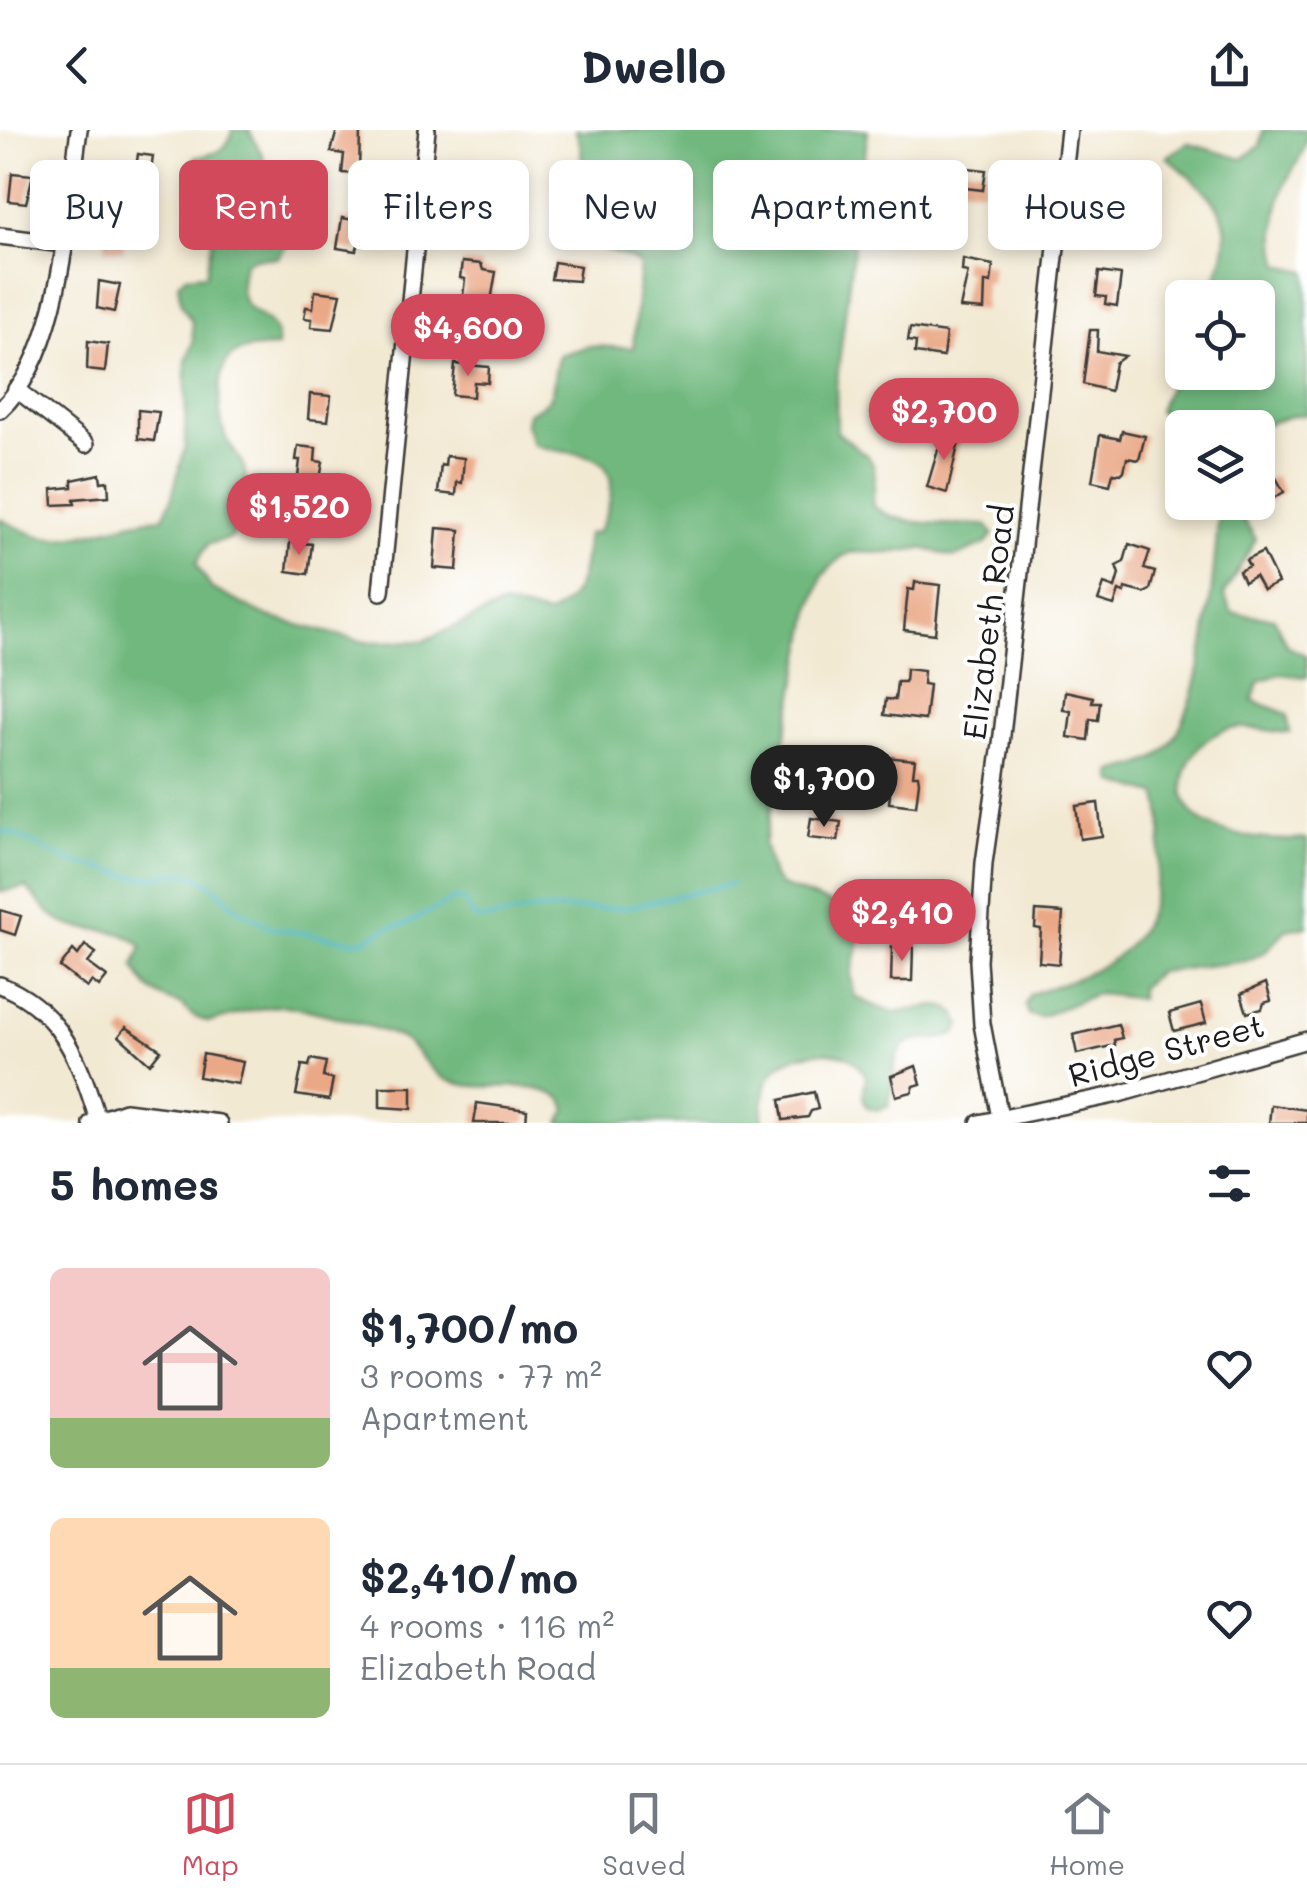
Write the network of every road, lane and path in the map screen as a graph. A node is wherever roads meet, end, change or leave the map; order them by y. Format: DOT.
graph roads {
  1 [pos="78,130"];
  2 [pos="427,130"];
  3 [pos="1069,130"];
  4 [pos="74,160"];
  5 [pos="0,236"];
  6 [pos="30,240"];
  7 [pos="62,250"];
  8 [pos="16,389"];
  9 [pos="0,410"];
  10 [pos="86,444"];
  11 [pos="380,592"];
  12 [pos="0,985"];
  13 [pos="1307,1040"];
  14 [pos="1000,1121"];
  15 [pos="94,1122"];
  16 [pos="220,1123"];
  17 [pos="980,1123"];
  1 -- 4 [label="street"];
  2 -- 11 [label="street"];
  3 -- 14 [label="street, Elizabeth Road"];
  5 -- 6 [label="street"];
  7 -- 8 [label="street"];
  8 -- 9 [label="street"];
  8 -- 10 [label="street"];
  12 -- 15 [label="street"];
  13 -- 14 [label="street, Ridge Street"];
  14 -- 17 [label="street, Ridge Street"];
  15 -- 16 [label="street"];
}
